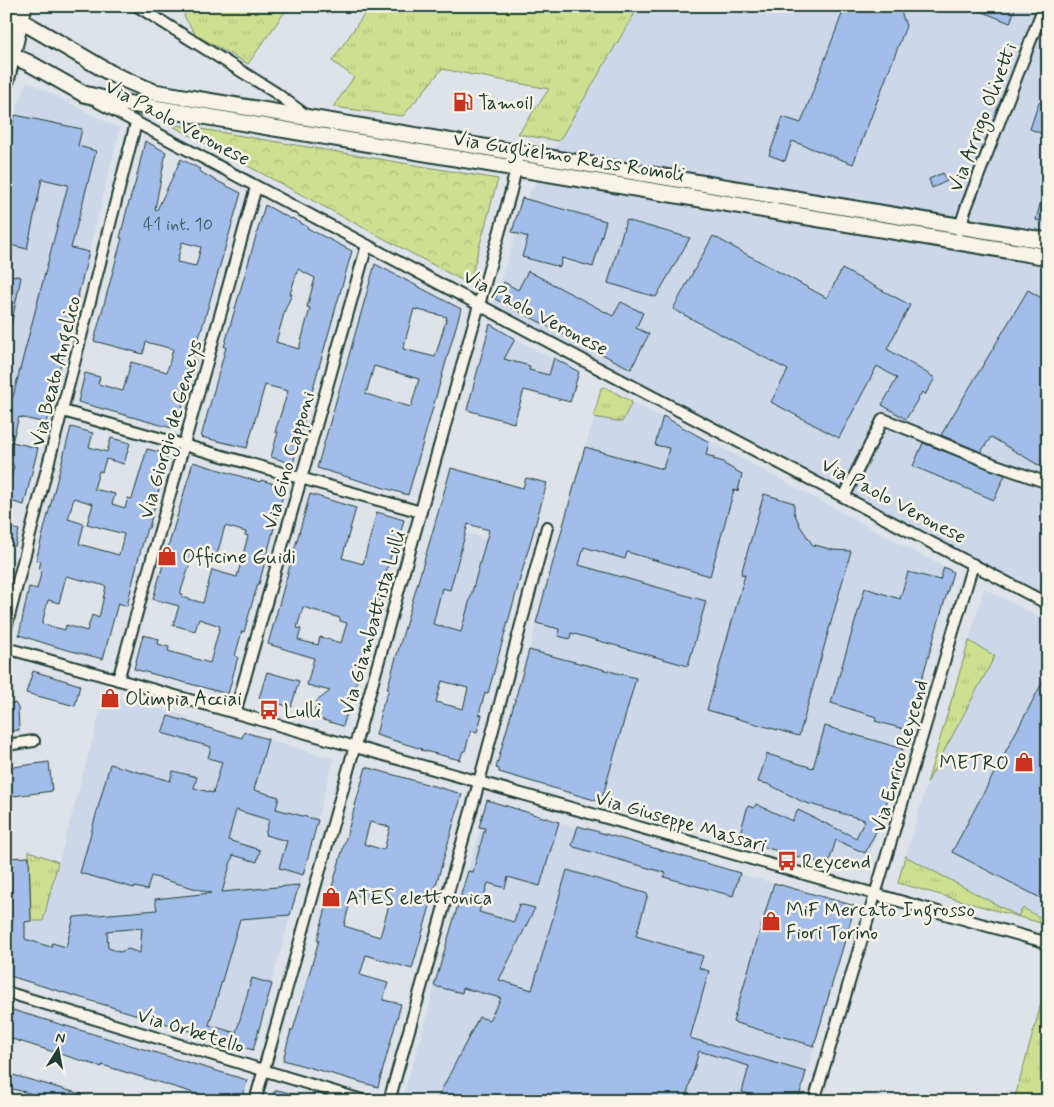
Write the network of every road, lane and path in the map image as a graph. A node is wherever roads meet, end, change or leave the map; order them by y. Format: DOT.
graph roads {
  1 [pos="8,6"];
  2 [pos="137,6"];
  3 [pos="1044,6"];
  4 [pos="6,12"];
  5 [pos="23,14"];
  6 [pos="10,54"];
  7 [pos="114,75"];
  8 [pos="6,81"];
  9 [pos="84,94"];
  10 [pos="310,118"];
  11 [pos="136,123"];
  12 [pos="518,160"];
  13 [pos="256,187"];
  14 [pos="960,226"];
  15 [pos="957,241"];
  16 [pos="1048,241"];
  17 [pos="366,245"];
  18 [pos="1048,257"];
  19 [pos="480,304"];
  20 [pos="63,411"];
  21 [pos="184,445"];
  22 [pos="301,478"];
  23 [pos="1048,483"];
  24 [pos="844,497"];
  25 [pos="421,512"];
  26 [pos="547,527"];
  27 [pos="973,564"];
  28 [pos="1048,604"];
  29 [pos="6,628"];
  30 [pos="6,648"];
  31 [pos="118,680"];
  32 [pos="235,713"];
  33 [pos="34,742"];
  34 [pos="6,745"];
  35 [pos="355,747"];
  36 [pos="479,782"];
  37 [pos="876,894"];
  38 [pos="1048,943"];
  39 [pos="6,992"];
  40 [pos="264,1071"];
  41 [pos="255,1101"];
  42 [pos="365,1101"];
  43 [pos="389,1101"];
  44 [pos="814,1101"];
  1 -- 4 [label="main road"];
  2 -- 10 [label="street"];
  3 -- 14 [label="street, Via Arrigo Olivetti"];
  4 -- 5 [label="main road, Via Paolo Veronese"];
  5 -- 6 [label="main road"];
  5 -- 7 [label="main road, Via Paolo Veronese"];
  6 -- 8 [label="main road"];
  6 -- 9 [label="main road, Via Paolo Veronese"];
  7 -- 10 [label="main road, Via Guglielmo Reiss Romoli"];
  9 -- 11 [label="street, Via Paolo Veronese"];
  9 -- 12 [label="main road, Via Guglielmo Reiss Romoli"];
  10 -- 12 [label="main road, Via Guglielmo Reiss Romoli"];
  11 -- 13 [label="street, Via Paolo Veronese"];
  11 -- 20 [label="street, Via Beato Angelico"];
  12 -- 14 [label="main road, Via Guglielmo Reiss Romoli"];
  12 -- 15 [label="main road, Via Guglielmo Reiss Romoli"];
  12 -- 19 [label="street, Via Giambattista Lulli"];
  13 -- 17 [label="street, Via Paolo Veronese"];
  13 -- 21 [label="street, Via Giorgio de Geneys"];
  14 -- 15 [label="street, Via Arrigo Olivetti"];
  14 -- 16 [label="main road, Via Guglielmo Reiss Romoli"];
  15 -- 18 [label="main road, Via Guglielmo Reiss Romoli"];
  17 -- 19 [label="street, Via Paolo Veronese"];
  17 -- 22 [label="street, Via Gino Capponi"];
  19 -- 24 [label="street, Via Paolo Veronese"];
  19 -- 25 [label="street, Via Giambattista Lulli"];
  20 -- 21 [label="street"];
  20 -- 29 [label="street, Via Beato Angelico"];
  21 -- 22 [label="street"];
  21 -- 31 [label="street, Via Giorgio de Geneys"];
  22 -- 25 [label="street"];
  22 -- 32 [label="street, Via Gino Capponi"];
  23 -- 24 [label="street"];
  24 -- 27 [label="street, Via Paolo Veronese"];
  25 -- 35 [label="street, Via Giambattista Lulli"];
  26 -- 36 [label="street"];
  27 -- 28 [label="street, Via Paolo Veronese"];
  27 -- 37 [label="street, Via Enrico Reycend"];
  30 -- 31 [label="street, Via Giuseppe Massari"];
  31 -- 32 [label="street, Via Giuseppe Massari"];
  32 -- 35 [label="street, Via Giuseppe Massari"];
  33 -- 34 [label="street"];
  35 -- 36 [label="street, Via Giuseppe Massari"];
  35 -- 40 [label="street, Via Giambattista Lulli"];
  36 -- 37 [label="street, Via Giuseppe Massari"];
  36 -- 43 [label="street"];
  37 -- 38 [label="street, Via Giuseppe Massari"];
  37 -- 44 [label="street, Via Enrico Reycend"];
  39 -- 40 [label="street, Via Orbetello"];
  40 -- 41 [label="street, Via Giambattista Lulli"];
  40 -- 42 [label="street, Via Orbetello"];
}
